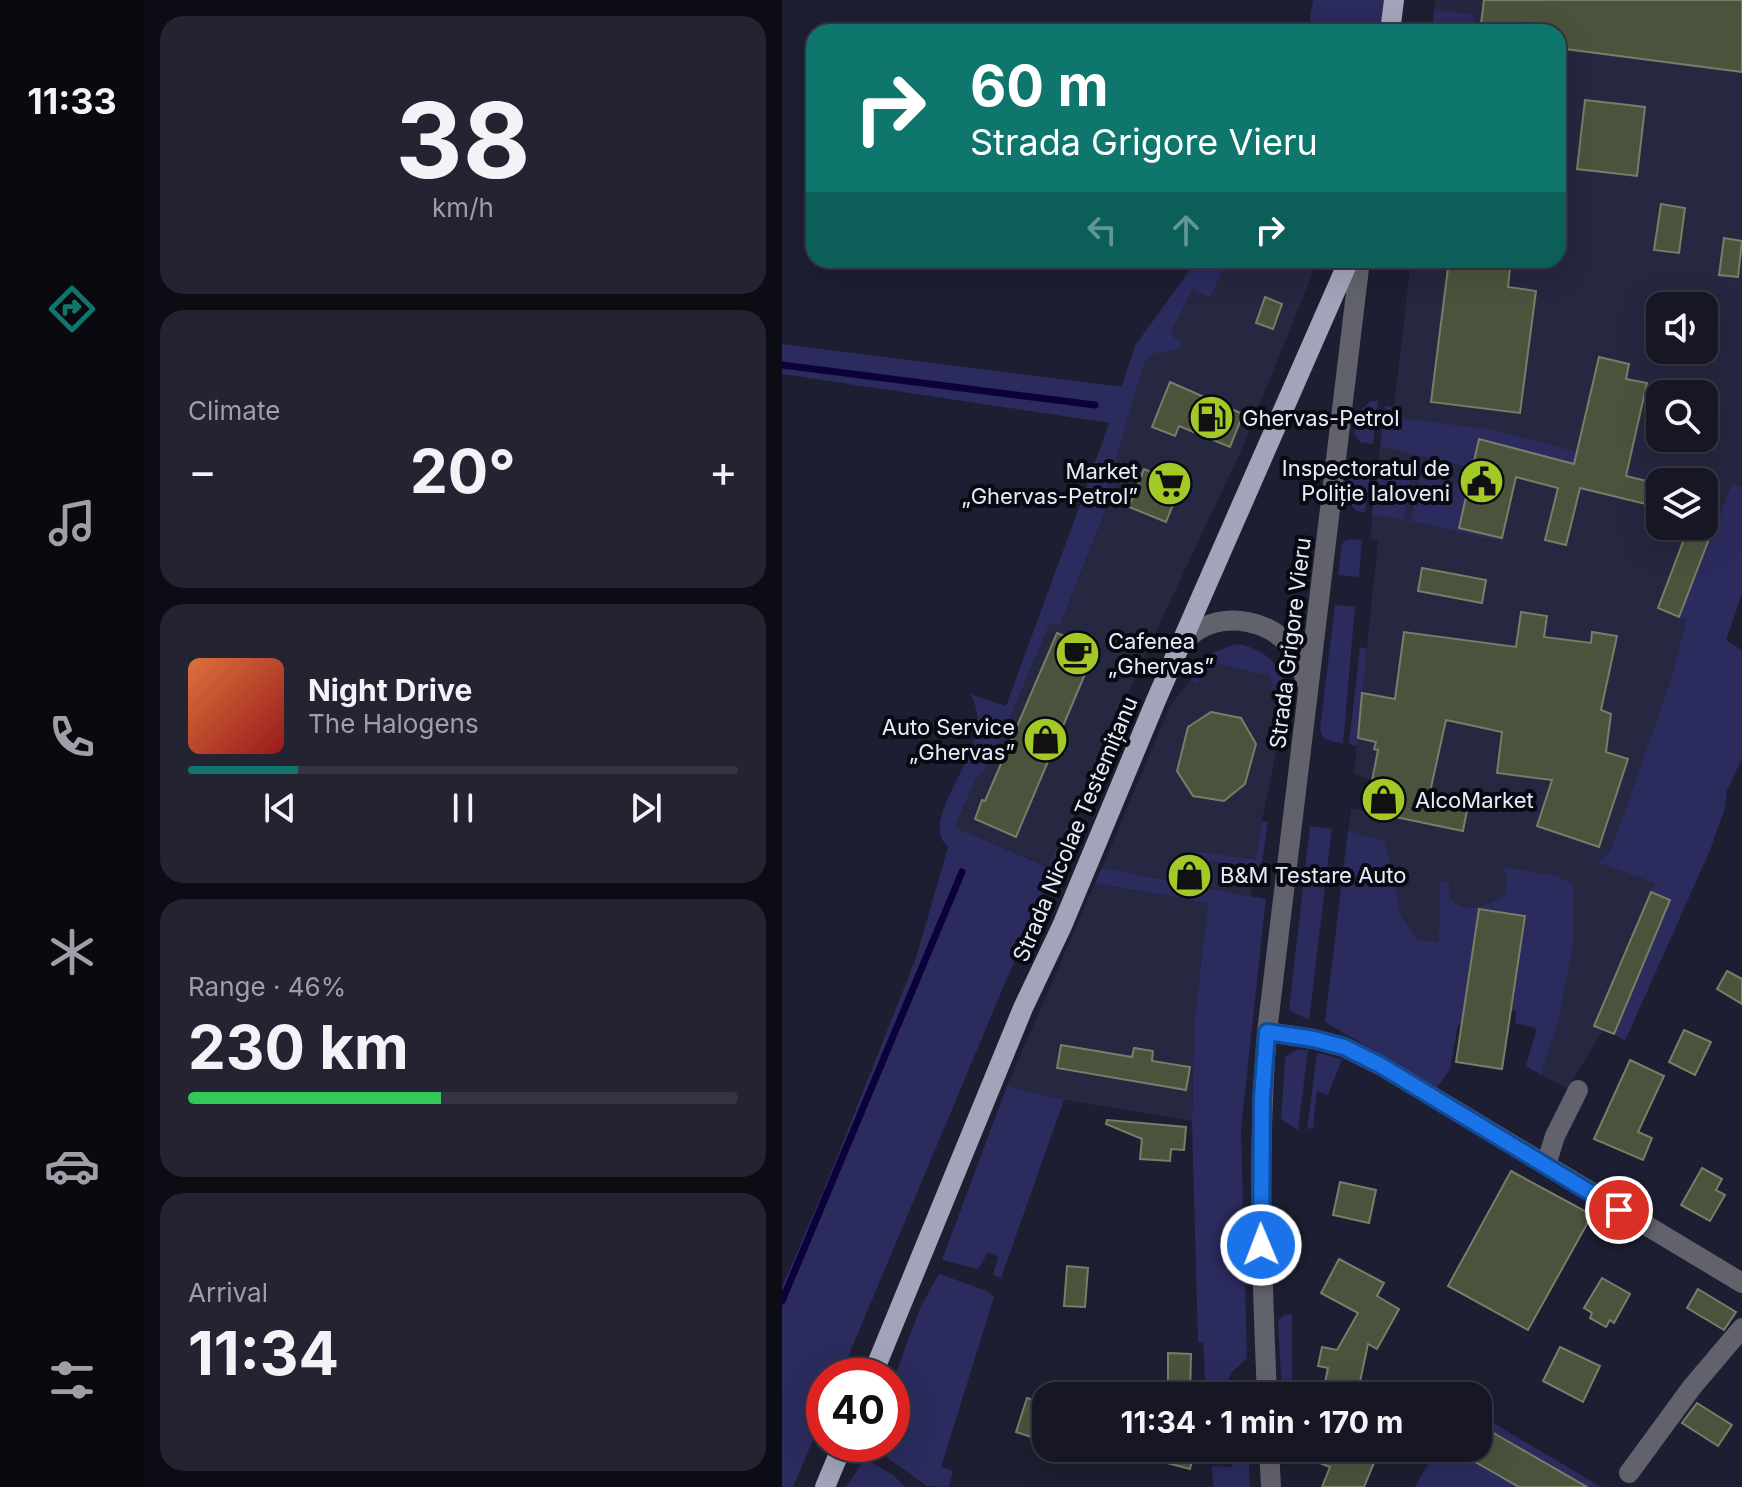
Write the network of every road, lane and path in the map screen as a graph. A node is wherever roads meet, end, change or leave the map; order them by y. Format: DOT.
graph roads {
  1 [pos="1394,0"];
  2 [pos="1391,24"];
  3 [pos="1345,268"];
  4 [pos="1359,268"];
  5 [pos="1179,648"];
  6 [pos="1308,686"];
  7 [pos="1267,1032"];
  8 [pos="1578,1090"];
  9 [pos="1546,1165"];
  10 [pos="1742,1283"];
  11 [pos="1742,1328"];
  12 [pos="879,1358"];
  13 [pos="1267,1382"];
  14 [pos="835,1462"];
  15 [pos="1270,1462"];
  16 [pos="1629,1473"];
  17 [pos="825,1487"];
  18 [pos="1271,1487"];
  1 -- 2 [label="main road"];
  3 -- 5 [label="main road, Strada Nicolae Testemițanu"];
  4 -- 6 [label="street, Strada Grigore Vieru"];
  5 -- 6 [label="street"];
  5 -- 12 [label="main road, Strada Nicolae Testemițanu"];
  6 -- 7 [label="street, Strada Grigore Vieru"];
  7 -- 9 [label="street"];
  7 -- 13 [label="street, Strada Grigore Vieru"];
  8 -- 9 [label="street"];
  9 -- 10 [label="street"];
  11 -- 16 [label="street"];
  14 -- 17 [label="main road"];
  15 -- 18 [label="street"];
}
